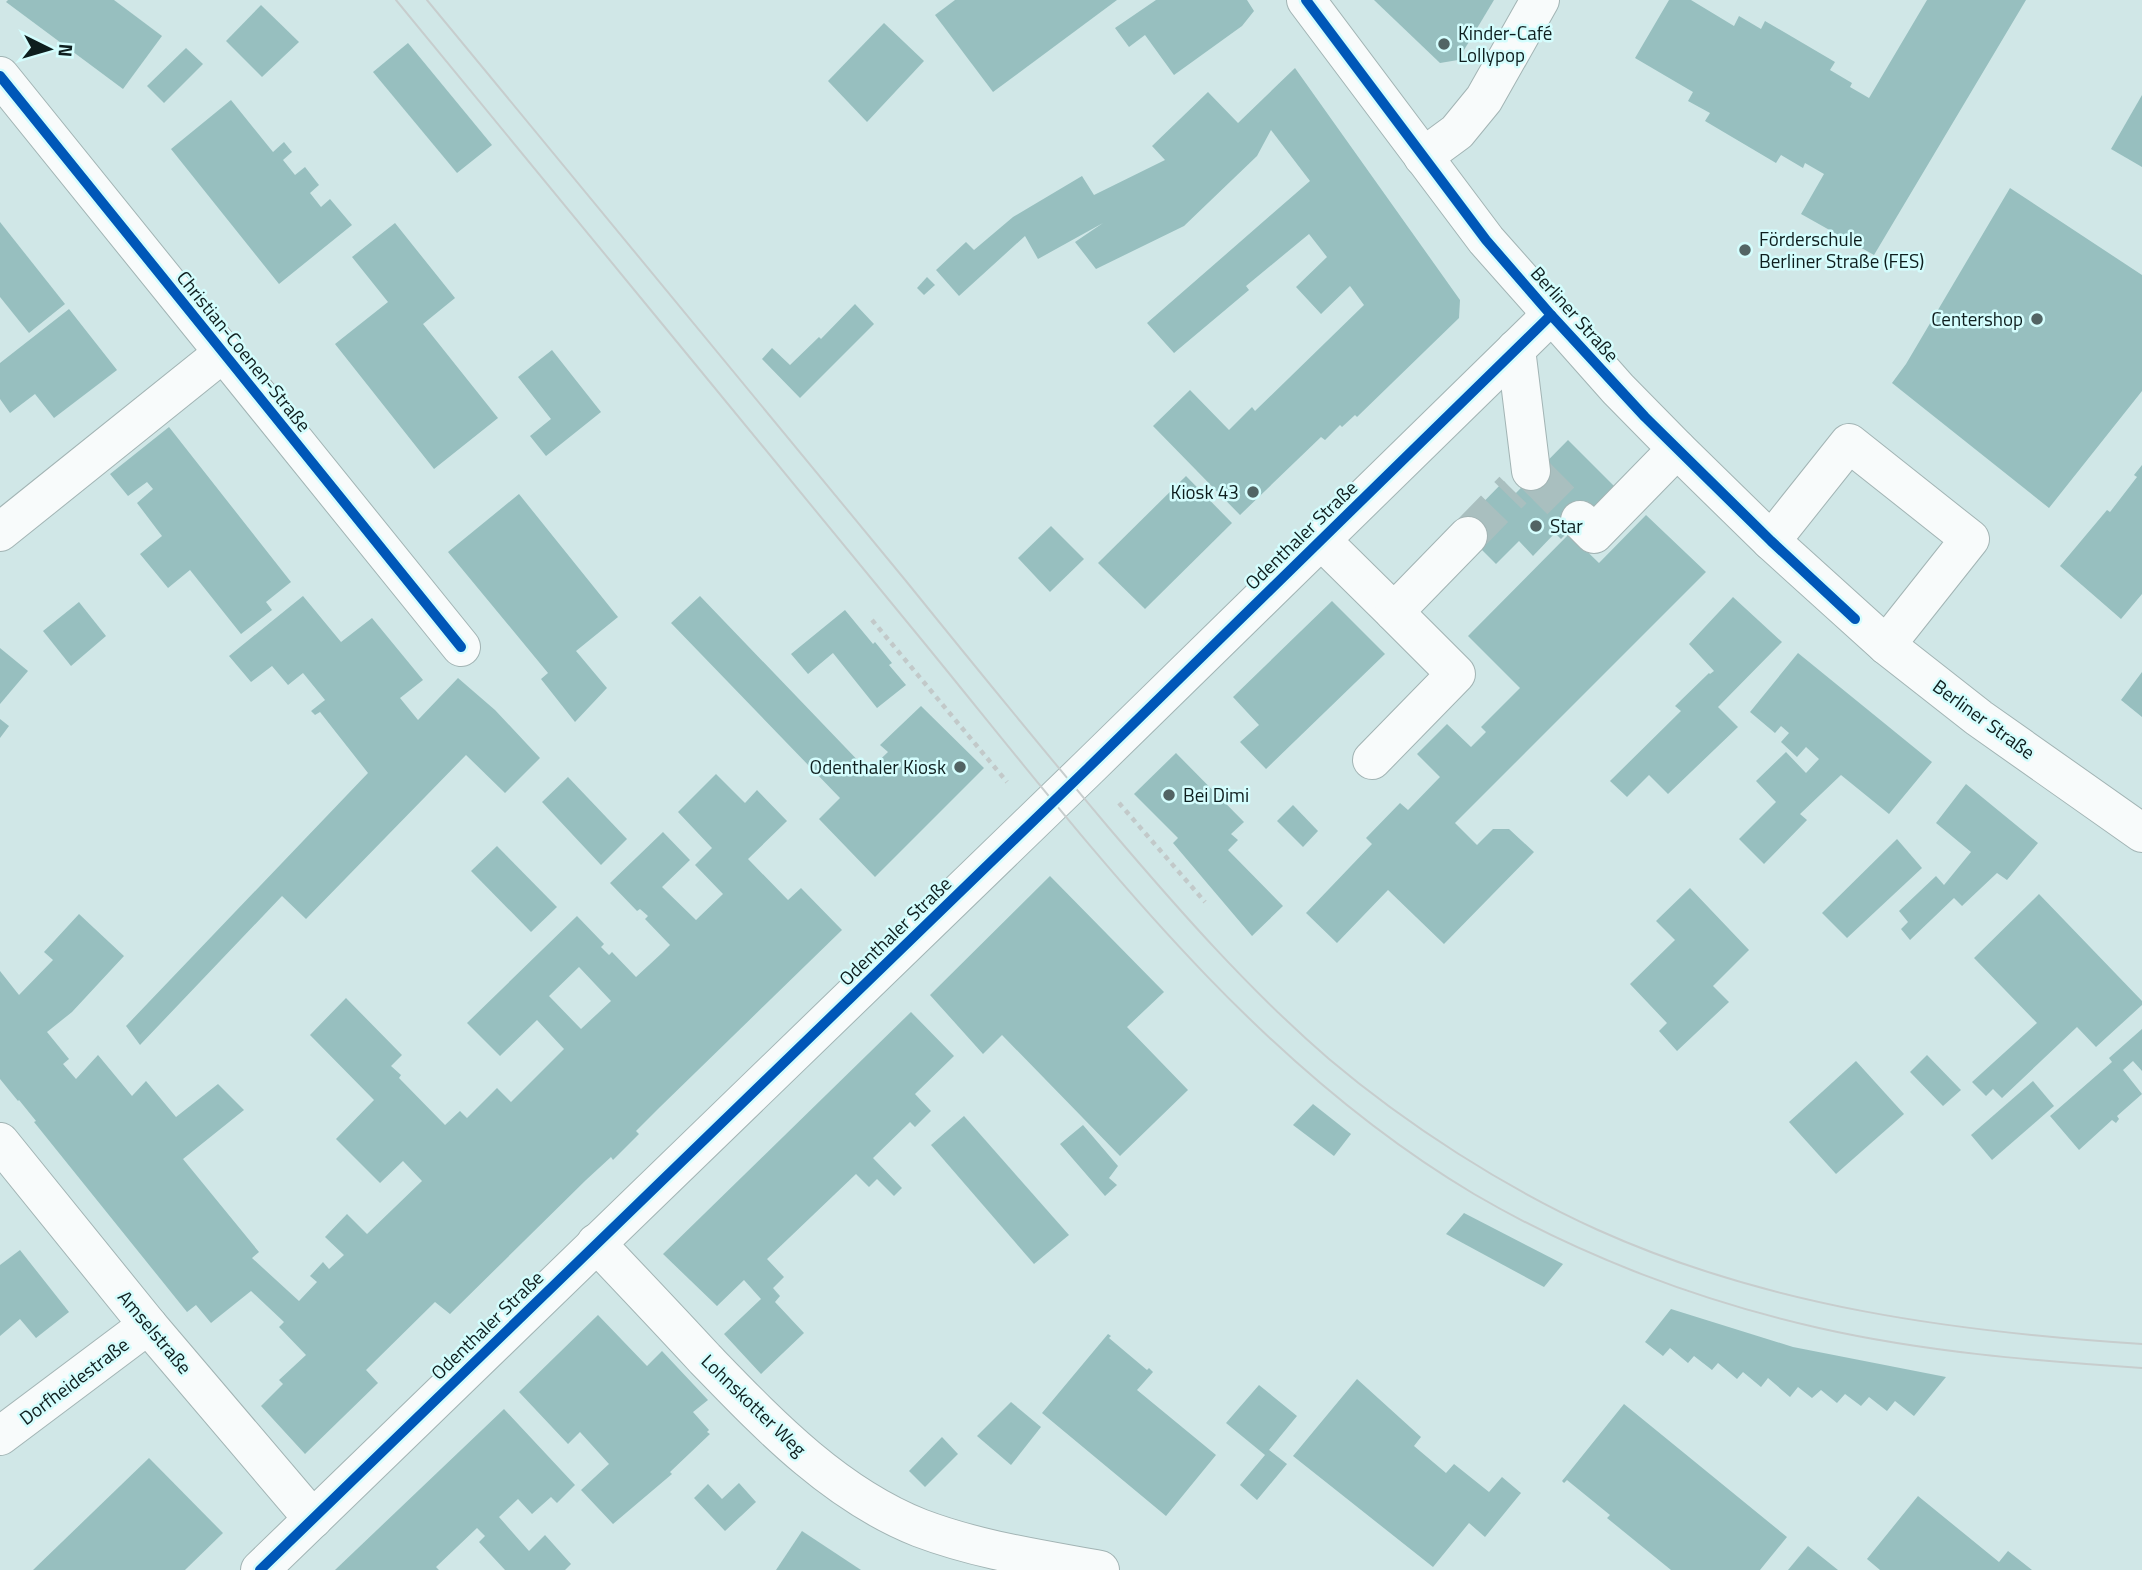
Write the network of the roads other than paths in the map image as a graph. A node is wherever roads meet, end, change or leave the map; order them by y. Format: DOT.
graph roads {
  1 [pos="1306,0"];
  2 [pos="1541,0"];
  3 [pos="0,76"];
  4 [pos="1423,157"];
  5 [pos="1551,315"];
  6 [pos="1516,349"];
  7 [pos="223,353"];
  8 [pos="1677,449"];
  9 [pos="1526,478"];
  10 [pos="1580,520"];
  11 [pos="0,532"];
  12 [pos="1468,536"];
  13 [pos="1321,540"];
  14 [pos="1771,541"];
  15 [pos="1394,612"];
  16 [pos="1886,645"];
  17 [pos="461,647"];
  18 [pos="1372,760"];
  19 [pos="2142,833"];
  20 [pos="0,1142"];
  21 [pos="596,1243"];
  22 [pos="148,1325"];
  23 [pos="0,1436"];
  24 [pos="313,1519"];
  25 [pos="260,1570"];
  26 [pos="1100,1570"];
  1 -- 4 [label="main road, Berliner Straße"];
  2 -- 4 [label="main road"];
  3 -- 7 [label="main road, Christian-Coenen-Straße"];
  4 -- 5 [label="main road, Berliner Straße"];
  5 -- 6 [label="main road, Odenthaler Straße"];
  5 -- 8 [label="main road, Berliner Straße"];
  6 -- 9 [label="main road"];
  6 -- 13 [label="main road, Odenthaler Straße"];
  7 -- 11 [label="main road, Christian-Coenen-Straße"];
  7 -- 17 [label="main road, Christian-Coenen-Straße"];
  8 -- 10 [label="main road"];
  8 -- 14 [label="main road, Berliner Straße"];
  12 -- 15 [label="main road"];
  13 -- 15 [label="main road"];
  13 -- 21 [label="main road, Odenthaler Straße"];
  14 -- 16 [label="main road, Berliner Straße"];
  14 -- 16 [label="main road"];
  15 -- 18 [label="main road"];
  16 -- 19 [label="main road, Berliner Straße"];
  20 -- 22 [label="main road, Amselstraße"];
  21 -- 24 [label="main road, Odenthaler Straße"];
  21 -- 26 [label="main road, Lohnskotter Weg"];
  22 -- 23 [label="main road, Dorfheidestraße"];
  22 -- 24 [label="main road, Amselstraße"];
  24 -- 25 [label="main road, Odenthaler Straße"];
}
